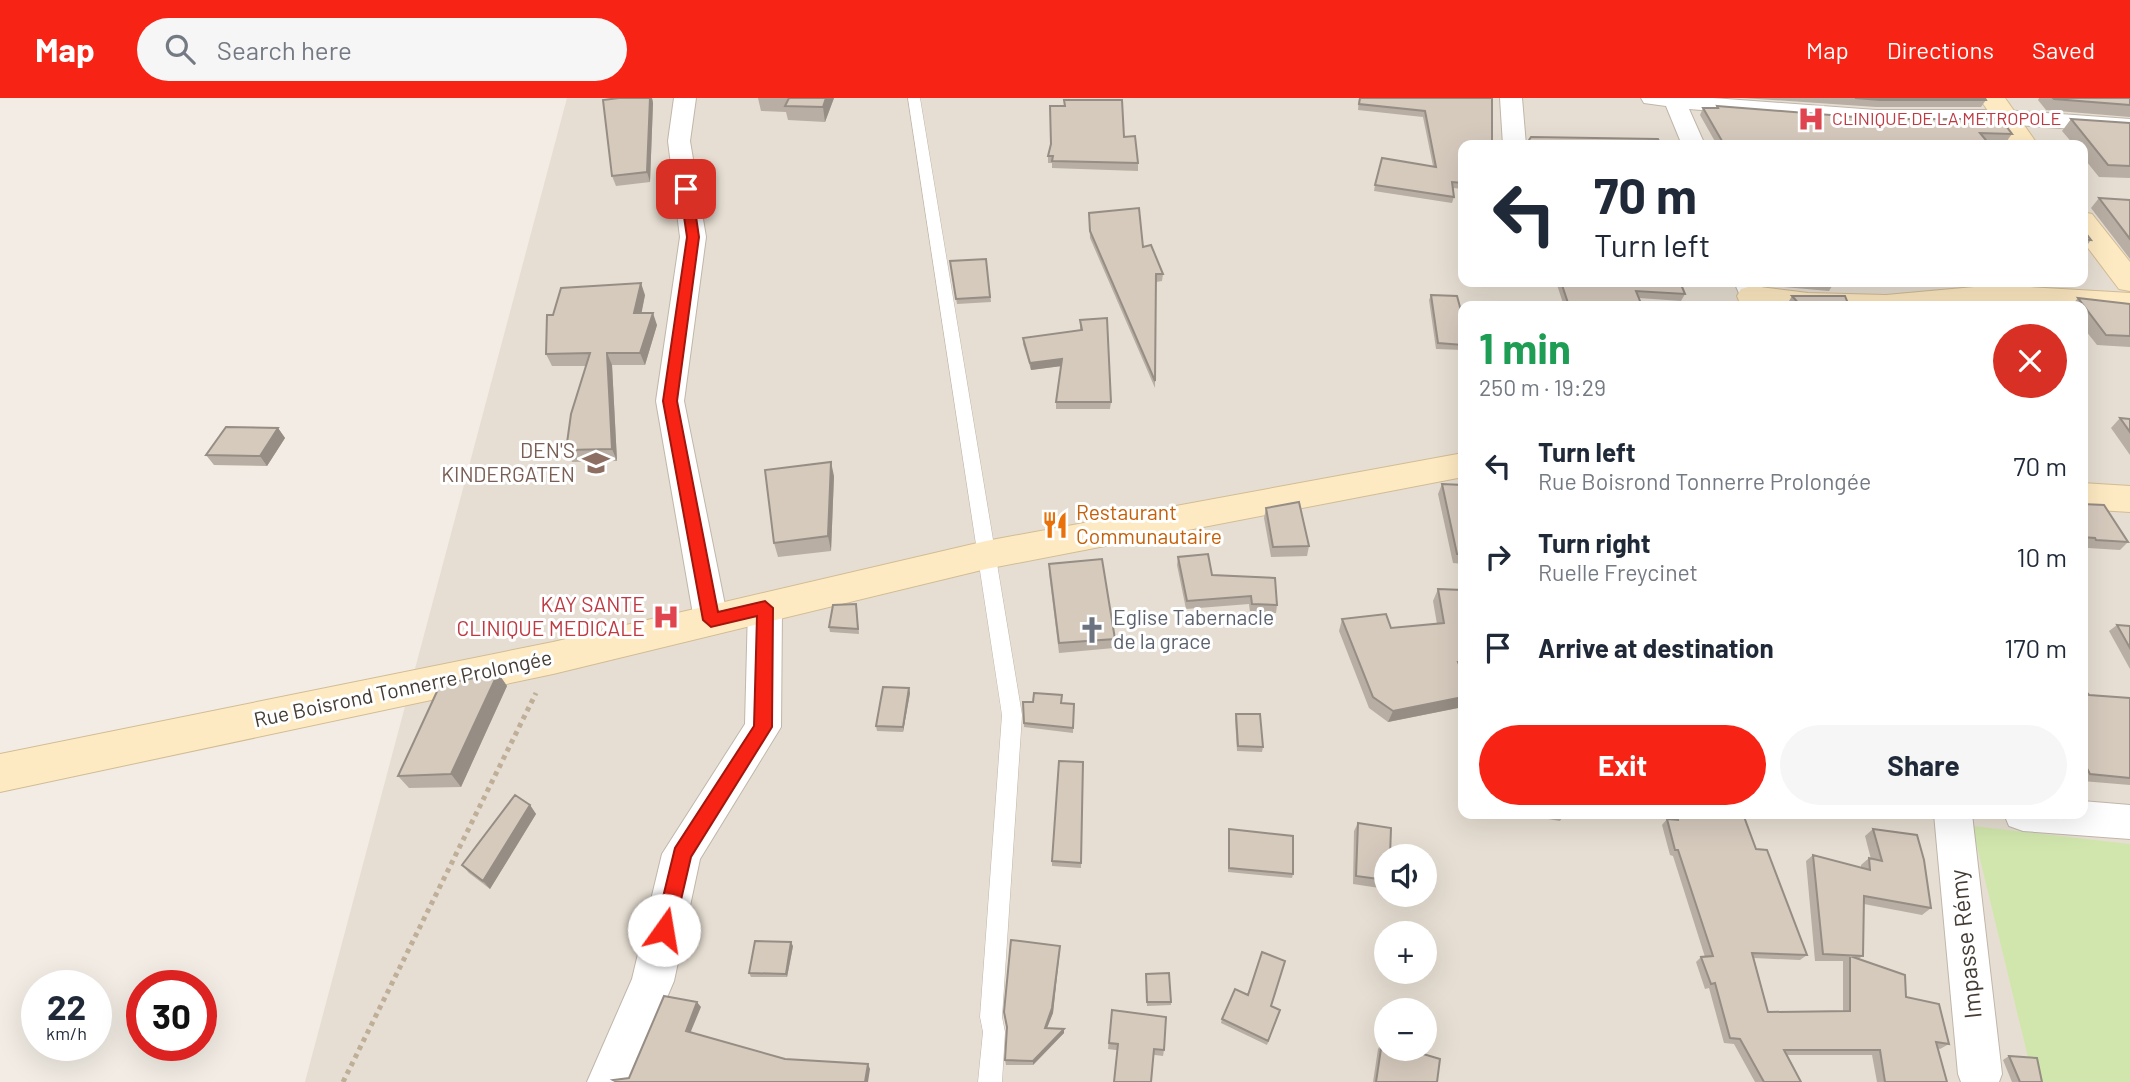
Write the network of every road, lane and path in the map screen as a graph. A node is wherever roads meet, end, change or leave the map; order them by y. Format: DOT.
graph roads {
  1 [pos="685,98"];
  2 [pos="914,98"];
  3 [pos="1511,98"];
  4 [pos="1652,98"];
  5 [pos="1675,100"];
  6 [pos="1998,107"];
  7 [pos="2130,126"];
  8 [pos="1515,140"];
  9 [pos="1691,140"];
  10 [pos="2021,140"];
  11 [pos="2088,228"];
  12 [pos="2130,282"];
  13 [pos="1752,295"];
  14 [pos="1794,301"];
  15 [pos="1926,301"];
  16 [pos="2130,303"];
  17 [pos="1458,466"];
  18 [pos="2088,496"];
  19 [pos="2130,499"];
  20 [pos="986,555"];
  21 [pos="765,608"];
  22 [pos="711,620"];
  23 [pos="553,657"];
  24 [pos="0,773"];
  25 [pos="1954,819"];
  26 [pos="2088,819"];
  27 [pos="2130,822"];
  28 [pos="1980,1074"];
  29 [pos="342,1082"];
  30 [pos="609,1082"];
  31 [pos="990,1082"];
  1 -- 22 [label="street"];
  2 -- 20 [label="lane"];
  3 -- 8 [label="street"];
  4 -- 5 [label="street"];
  5 -- 6 [label="street"];
  5 -- 9 [label="street"];
  6 -- 7 [label="street"];
  6 -- 10 [label="street"];
  11 -- 12 [label="street"];
  13 -- 14 [label="street"];
  15 -- 16 [label="street"];
  17 -- 20 [label="street, Rue Boisrond Tonnerre Prolongée"];
  18 -- 19 [label="street"];
  20 -- 21 [label="street, Rue Boisrond Tonnerre Prolongée"];
  20 -- 31 [label="lane"];
  21 -- 22 [label="street, Rue Boisrond Tonnerre Prolongée"];
  21 -- 30 [label="street"];
  22 -- 23 [label="street, Rue Boisrond Tonnerre Prolongée"];
  23 -- 24 [label="street, Rue Boisrond Tonnerre Prolongée"];
  23 -- 29 [label="path"];
  25 -- 28 [label="street, Impasse Rémy"];
  26 -- 27 [label="street"];
}
